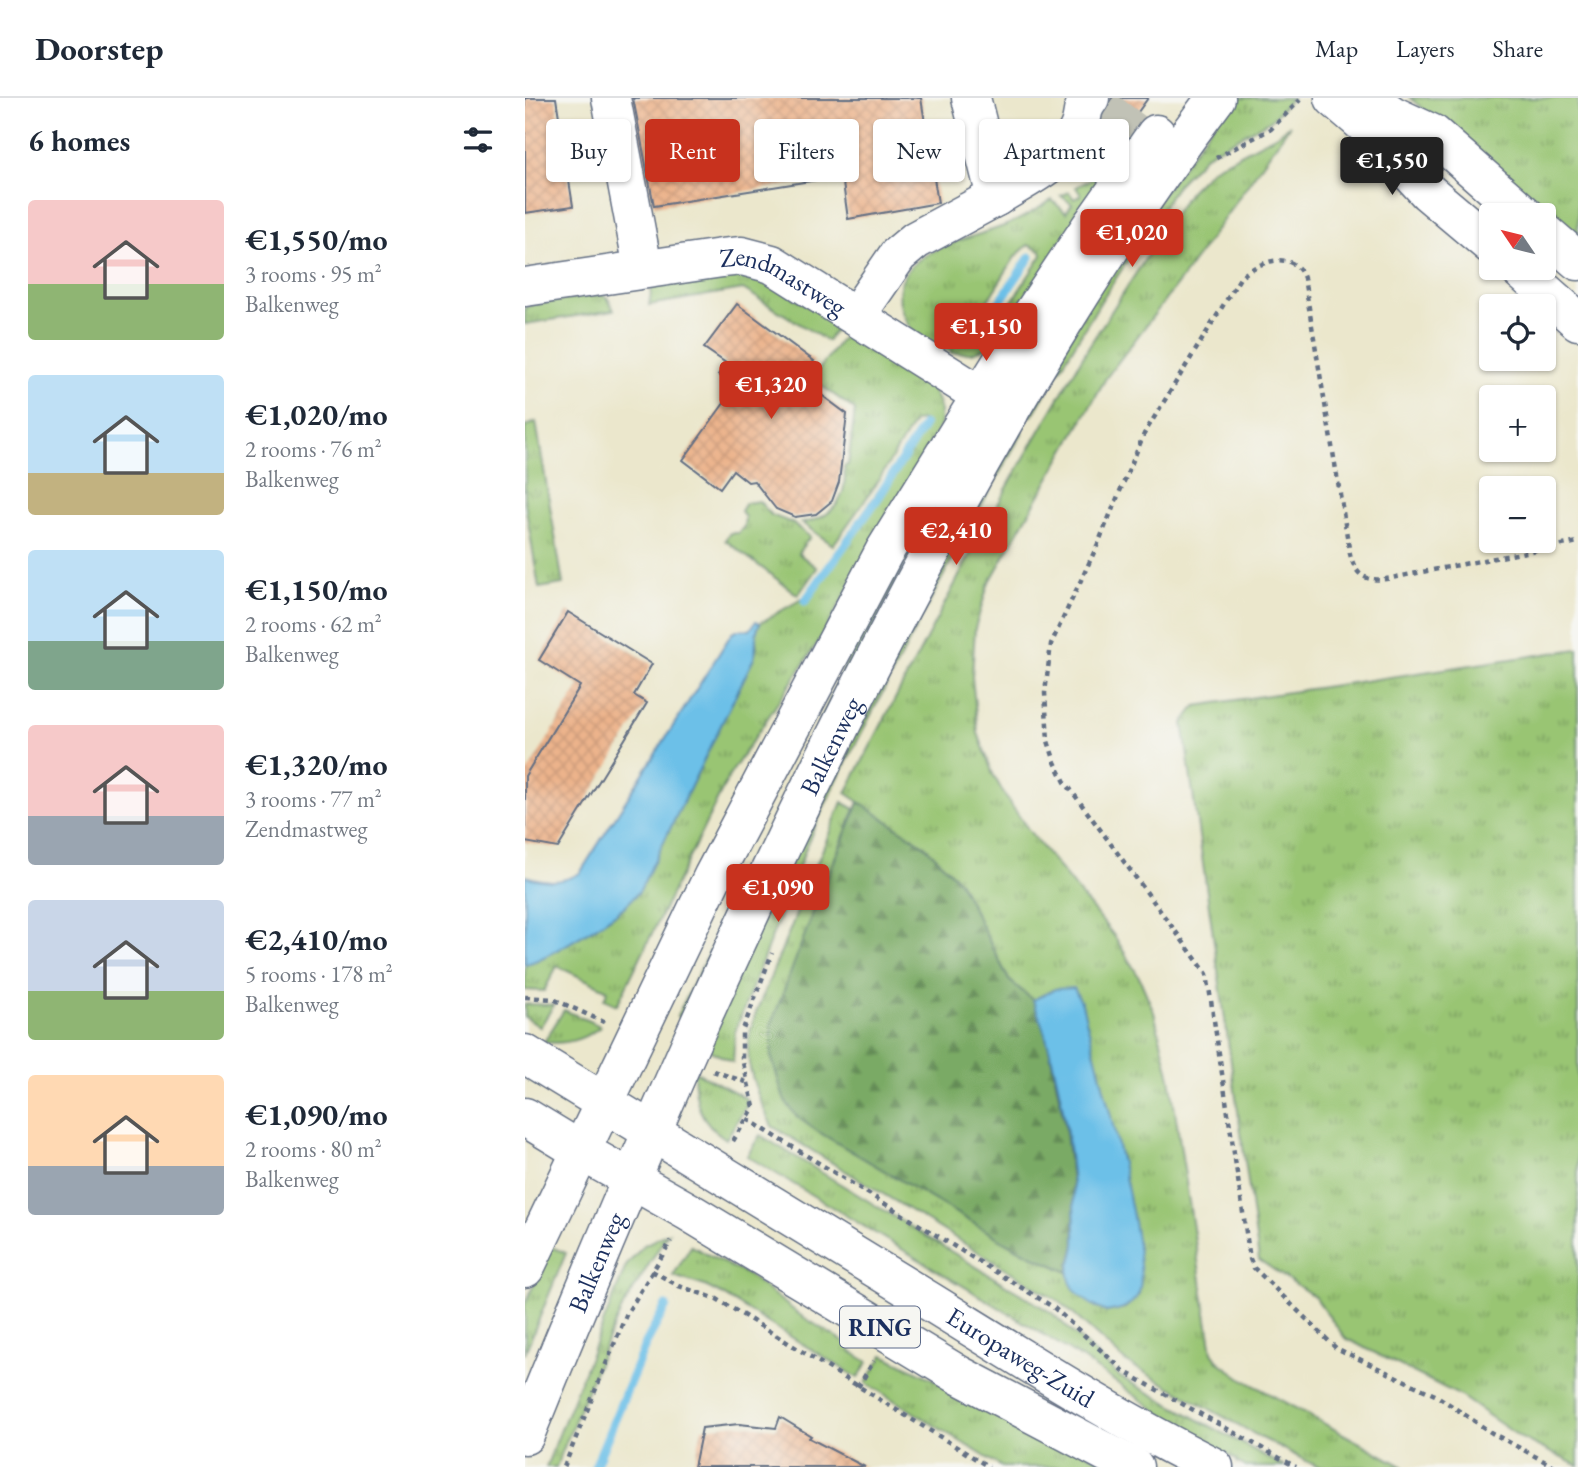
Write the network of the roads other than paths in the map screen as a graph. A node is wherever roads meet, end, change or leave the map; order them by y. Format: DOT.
graph roads {
  1 [pos="611,98"];
  2 [pos="971,98"];
  3 [pos="1183,98"];
  4 [pos="1216,98"];
  5 [pos="1334,98"];
  6 [pos="1368,98"];
  7 [pos="1090,116"];
  8 [pos="996,197"];
  9 [pos="1511,203"];
  10 [pos="1479,235"];
  11 [pos="1556,243"];
  12 [pos="1578,261"];
  13 [pos="643,268"];
  14 [pos="1532,280"];
  15 [pos="525,287"];
  16 [pos="856,316"];
  17 [pos="1578,321"];
  18 [pos="995,404"];
  19 [pos="525,1054"];
  20 [pos="604,1100"];
  21 [pos="525,1117"];
  22 [pos="651,1130"];
  23 [pos="580,1151"];
  24 [pos="630,1178"];
  25 [pos="525,1268"];
  26 [pos="525,1435"];
  27 [pos="1134,1467"];
  28 [pos="1214,1467"];
  1 -- 13 [label="main road"];
  2 -- 8 [label="main road"];
  3 -- 18 [label="main road, Balkenweg"];
  4 -- 18 [label="main road, Balkenweg"];
  5 -- 10 [label="main road"];
  6 -- 9 [label="main road"];
  7 -- 8 [label="main road"];
  8 -- 16 [label="main road"];
  11 -- 12 [label="main road"];
  13 -- 15 [label="main road, Zendmastweg"];
  13 -- 16 [label="main road, Zendmastweg"];
  14 -- 17 [label="main road"];
  16 -- 18 [label="main road, Zendmastweg"];
  18 -- 20 [label="main road, Balkenweg"];
  18 -- 22 [label="main road, Balkenweg"];
  19 -- 20 [label="main road, RING"];
  20 -- 22 [label="main road, RING"];
  20 -- 23 [label="main road, Balkenweg"];
  21 -- 23 [label="main road, RING"];
  22 -- 24 [label="main road, Balkenweg"];
  22 -- 28 [label="main road, Europaweg-Zuid / RING"];
  23 -- 24 [label="main road, RING"];
  23 -- 25 [label="main road, Balkenweg"];
  24 -- 26 [label="main road, Balkenweg"];
  24 -- 27 [label="main road, Europaweg-Zuid / RING"];
}
